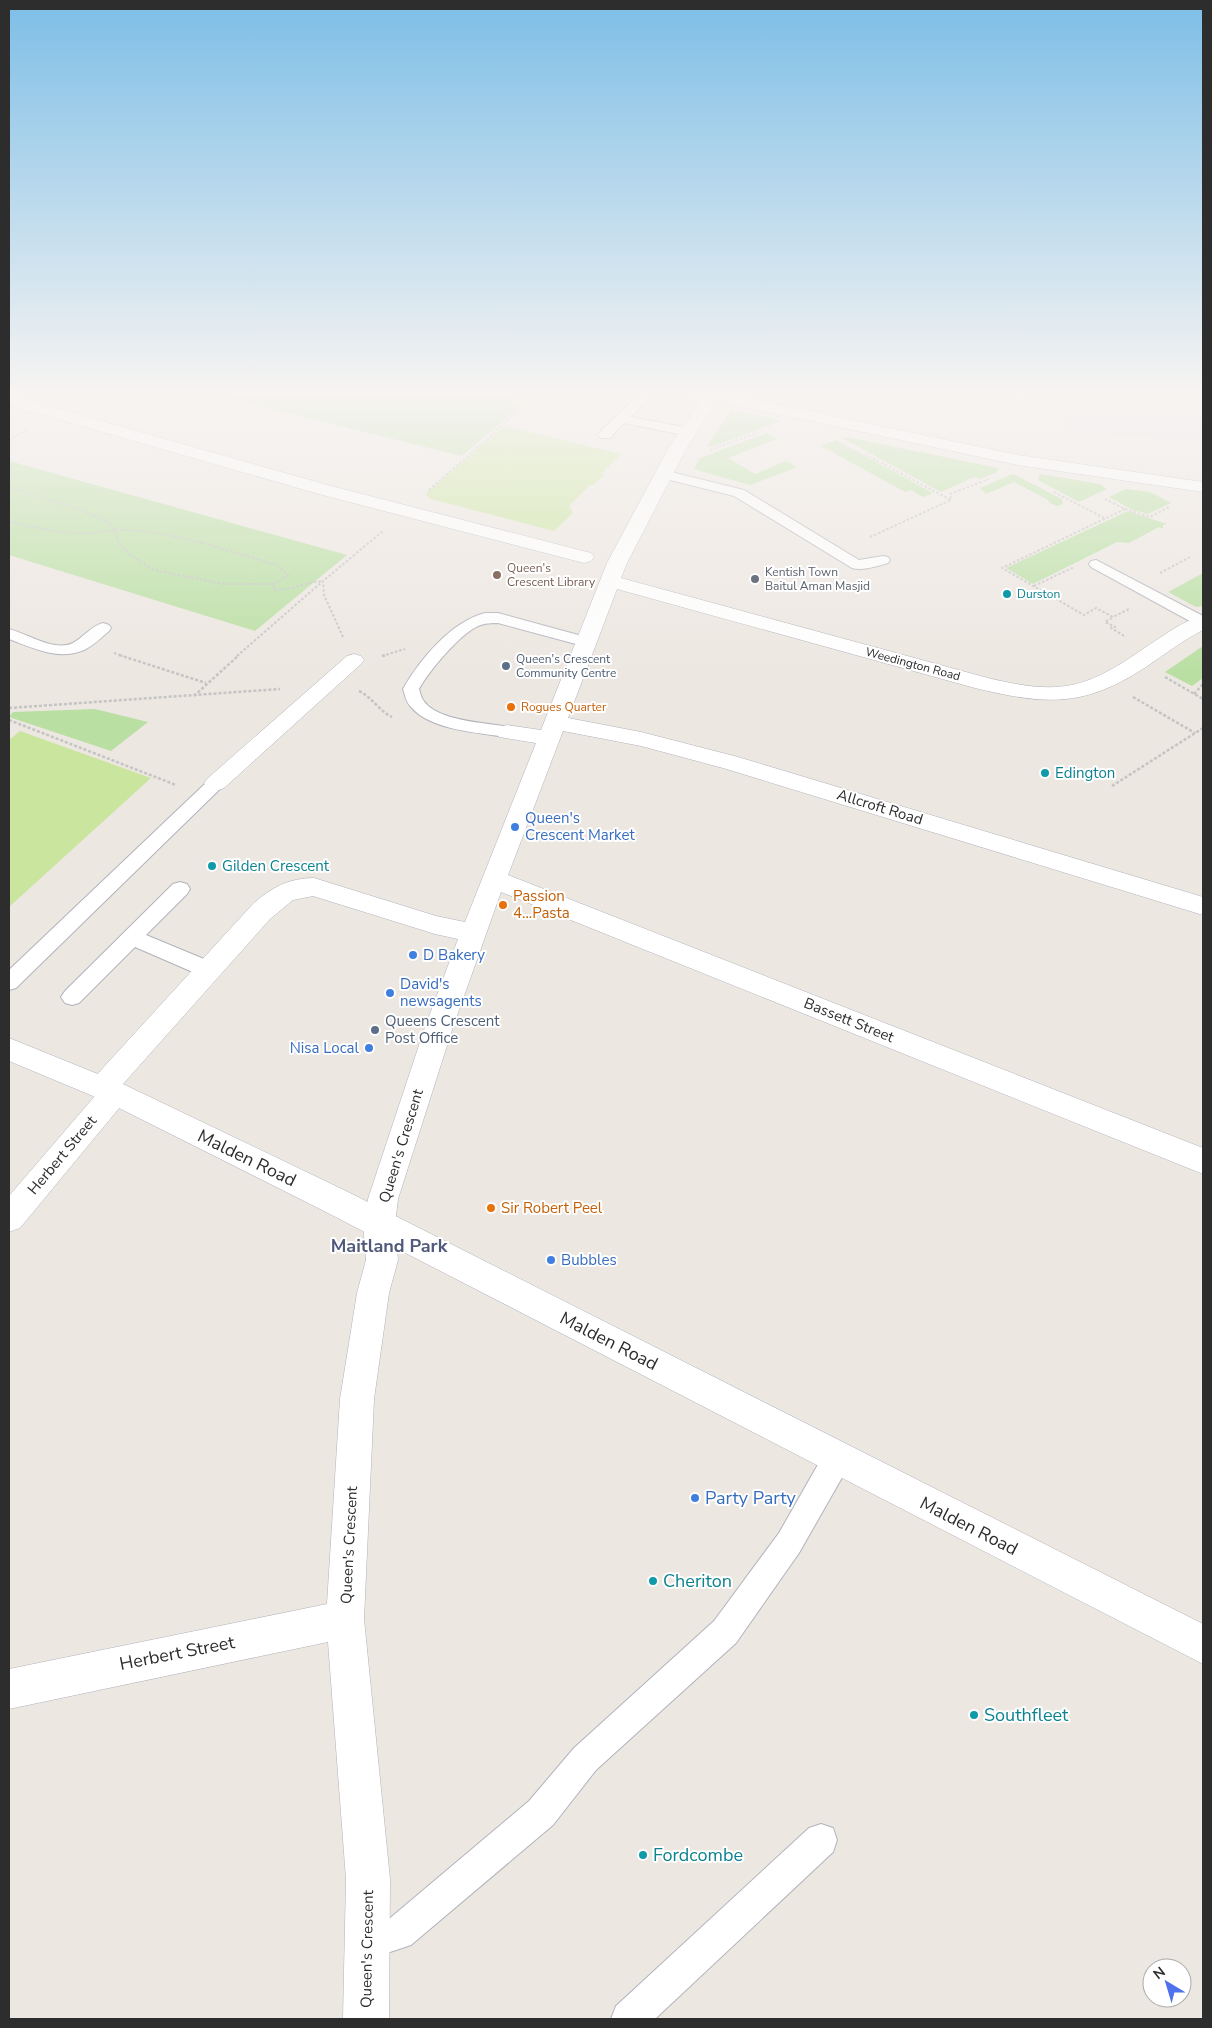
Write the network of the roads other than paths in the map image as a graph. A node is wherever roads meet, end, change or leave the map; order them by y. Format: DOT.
graph roads {
  1 [pos="310,486"];
  2 [pos="658,486"];
  3 [pos="713,486"];
  4 [pos="883,560"];
  5 [pos="1096,564"];
  6 [pos="614,572"];
  7 [pos="1203,622"];
  8 [pos="102,628"];
  9 [pos="9,634"];
  10 [pos="587,642"];
  11 [pos="354,660"];
  12 [pos="551,730"];
  13 [pos="506,732"];
  14 [pos="210,789"];
  15 [pos="495,880"];
  16 [pos="180,888"];
  17 [pos="1203,906"];
  18 [pos="473,933"];
  19 [pos="132,937"];
  20 [pos="209,970"];
  21 [pos="9,982"];
  22 [pos="72,997"];
  23 [pos="9,1049"];
  24 [pos="109,1090"];
  25 [pos="1203,1161"];
  26 [pos="9,1218"];
  27 [pos="379,1224"];
  28 [pos="838,1457"];
  29 [pos="345,1619"];
  30 [pos="1203,1645"];
  31 [pos="9,1689"];
  32 [pos="822,1840"];
  33 [pos="366,1943"];
  34 [pos="366,2019"];
  35 [pos="629,2019"];
  1 -- 6 [label="street, Weedington Road"];
  2 -- 6 [label="street, Queen's Crescent"];
  3 -- 4 [label="lane"];
  5 -- 7 [label="lane"];
  6 -- 7 [label="street, Weedington Road"];
  6 -- 10 [label="street, Queen's Crescent"];
  8 -- 9 [label="lane"];
  10 -- 12 [label="street, Queen's Crescent"];
  10 -- 13 [label="lane"];
  11 -- 14 [label="street"];
  12 -- 13 [label="street, Allcroft Road"];
  12 -- 15 [label="street, Queen's Crescent"];
  12 -- 17 [label="street, Allcroft Road"];
  14 -- 21 [label="lane"];
  15 -- 18 [label="street, Queen's Crescent"];
  15 -- 25 [label="street, Bassett Street"];
  16 -- 19 [label="lane"];
  18 -- 20 [label="street"];
  18 -- 27 [label="street, Queen's Crescent"];
  19 -- 20 [label="lane"];
  19 -- 22 [label="lane"];
  20 -- 24 [label="street"];
  23 -- 24 [label="street, Malden Road"];
  24 -- 26 [label="street, Herbert Street"];
  24 -- 27 [label="street, Malden Road"];
  27 -- 28 [label="street, Malden Road"];
  27 -- 29 [label="street, Queen's Crescent"];
  28 -- 30 [label="street, Malden Road"];
  28 -- 33 [label="lane"];
  29 -- 31 [label="street, Herbert Street"];
  29 -- 33 [label="street, Queen's Crescent"];
  32 -- 35 [label="lane"];
  33 -- 34 [label="street, Queen's Crescent"];
}
